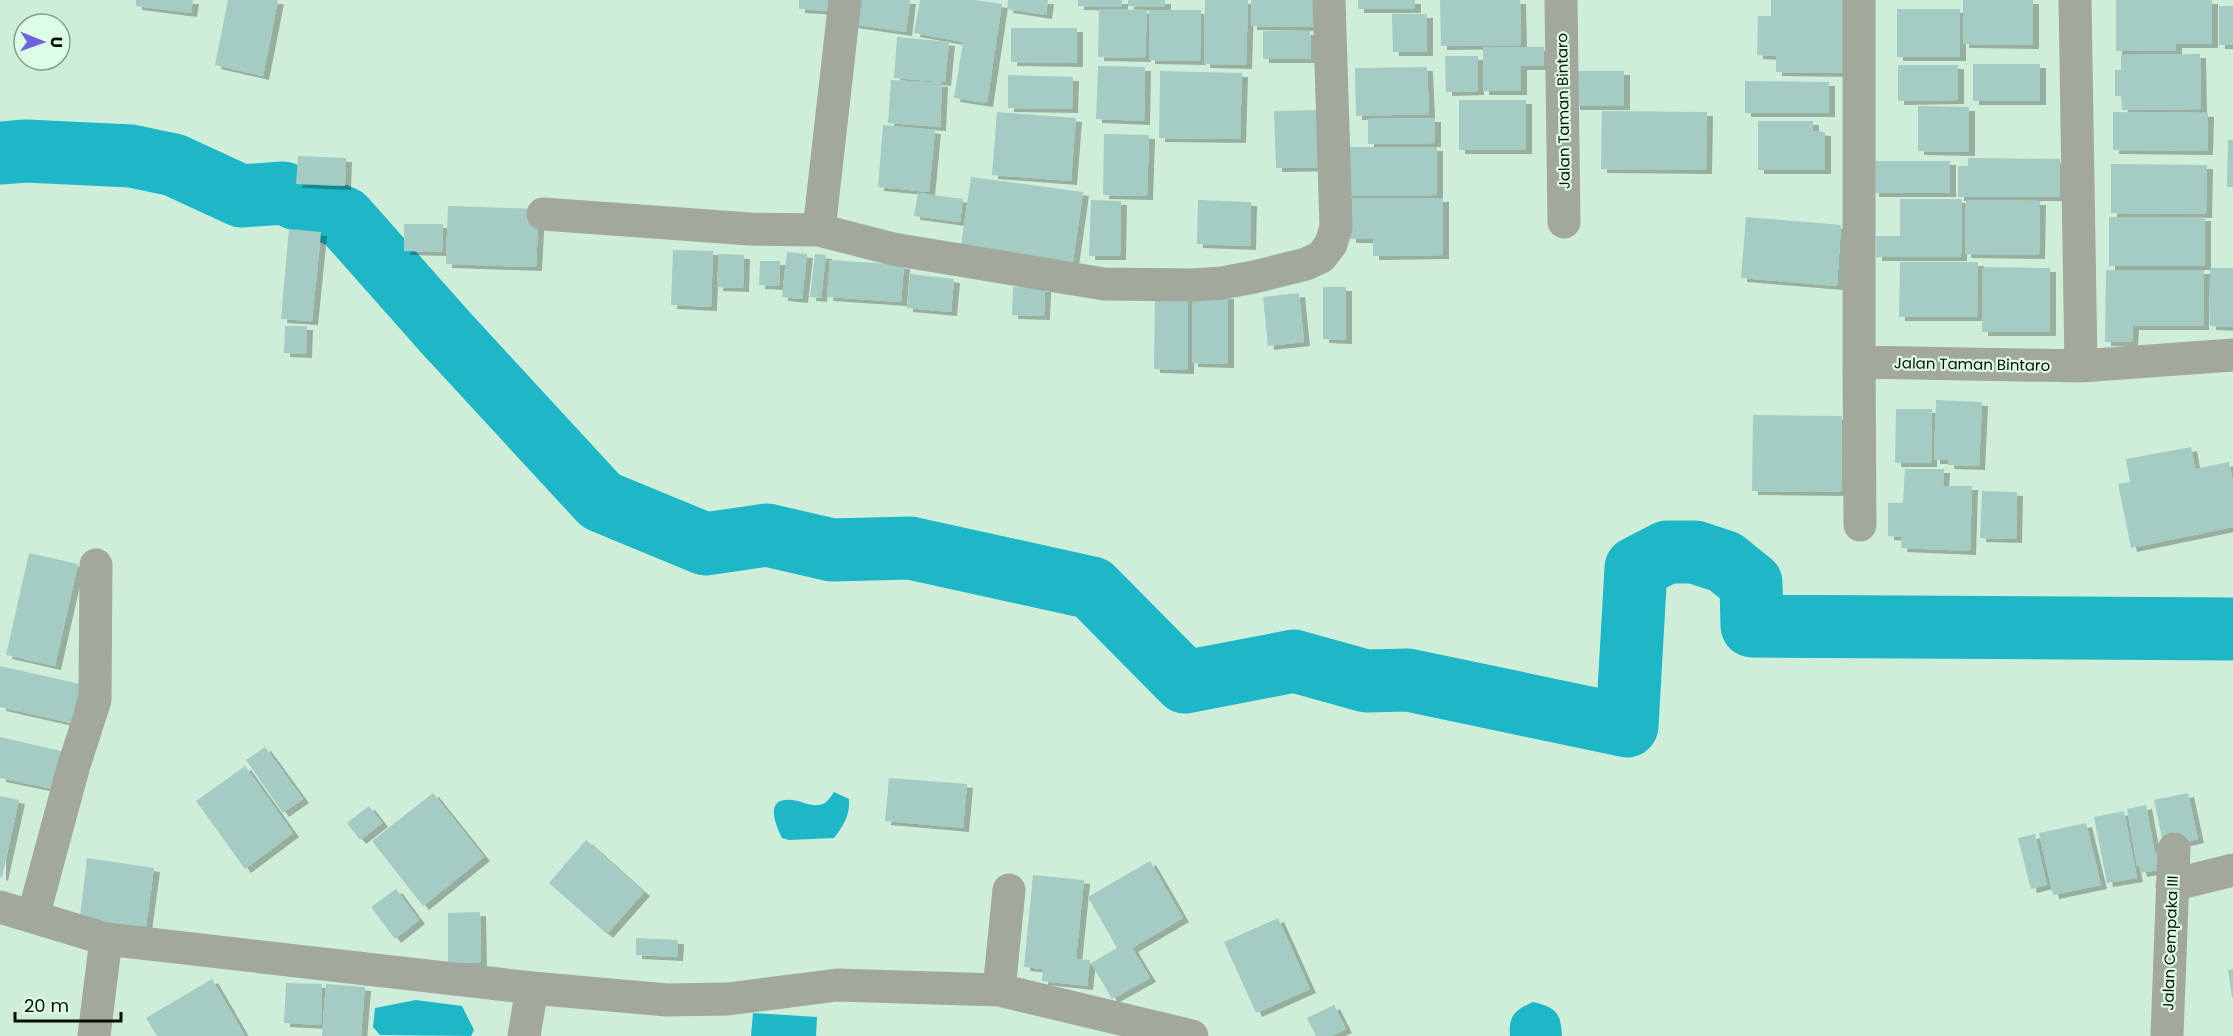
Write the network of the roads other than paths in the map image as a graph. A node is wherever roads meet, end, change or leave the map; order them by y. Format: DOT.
graph roads {
  1 [pos="845,0"];
  2 [pos="1329,0"];
  3 [pos="1561,0"];
  4 [pos="1859,0"];
  5 [pos="2075,0"];
  6 [pos="543,214"];
  7 [pos="1564,222"];
  8 [pos="819,230"];
  9 [pos="2233,355"];
  10 [pos="1859,362"];
  11 [pos="2081,366"];
  12 [pos="1860,525"];
  13 [pos="96,564"];
  14 [pos="2174,849"];
  15 [pos="2233,870"];
  16 [pos="2172,885"];
  17 [pos="1009,890"];
  18 [pos="0,907"];
  19 [pos="33,917"];
  20 [pos="106,939"];
  21 [pos="532,988"];
  22 [pos="999,990"];
  23 [pos="94,1036"];
  24 [pos="524,1036"];
  25 [pos="1192,1036"];
  26 [pos="2166,1036"];
  1 -- 8 [label="street"];
  2 -- 8 [label="street"];
  3 -- 7 [label="street, Jalan Taman Bintaro"];
  4 -- 10 [label="street"];
  5 -- 11 [label="street"];
  6 -- 8 [label="street"];
  9 -- 11 [label="street, Jalan Taman Bintaro"];
  10 -- 11 [label="street, Jalan Taman Bintaro"];
  10 -- 12 [label="street"];
  13 -- 19 [label="street"];
  14 -- 16 [label="street, Jalan Cempaka III"];
  15 -- 16 [label="street"];
  16 -- 26 [label="street, Jalan Cempaka III"];
  17 -- 22 [label="street"];
  18 -- 19 [label="street"];
  19 -- 20 [label="street"];
  20 -- 21 [label="street"];
  20 -- 23 [label="street"];
  21 -- 22 [label="street"];
  21 -- 24 [label="street"];
  22 -- 25 [label="street"];
}
